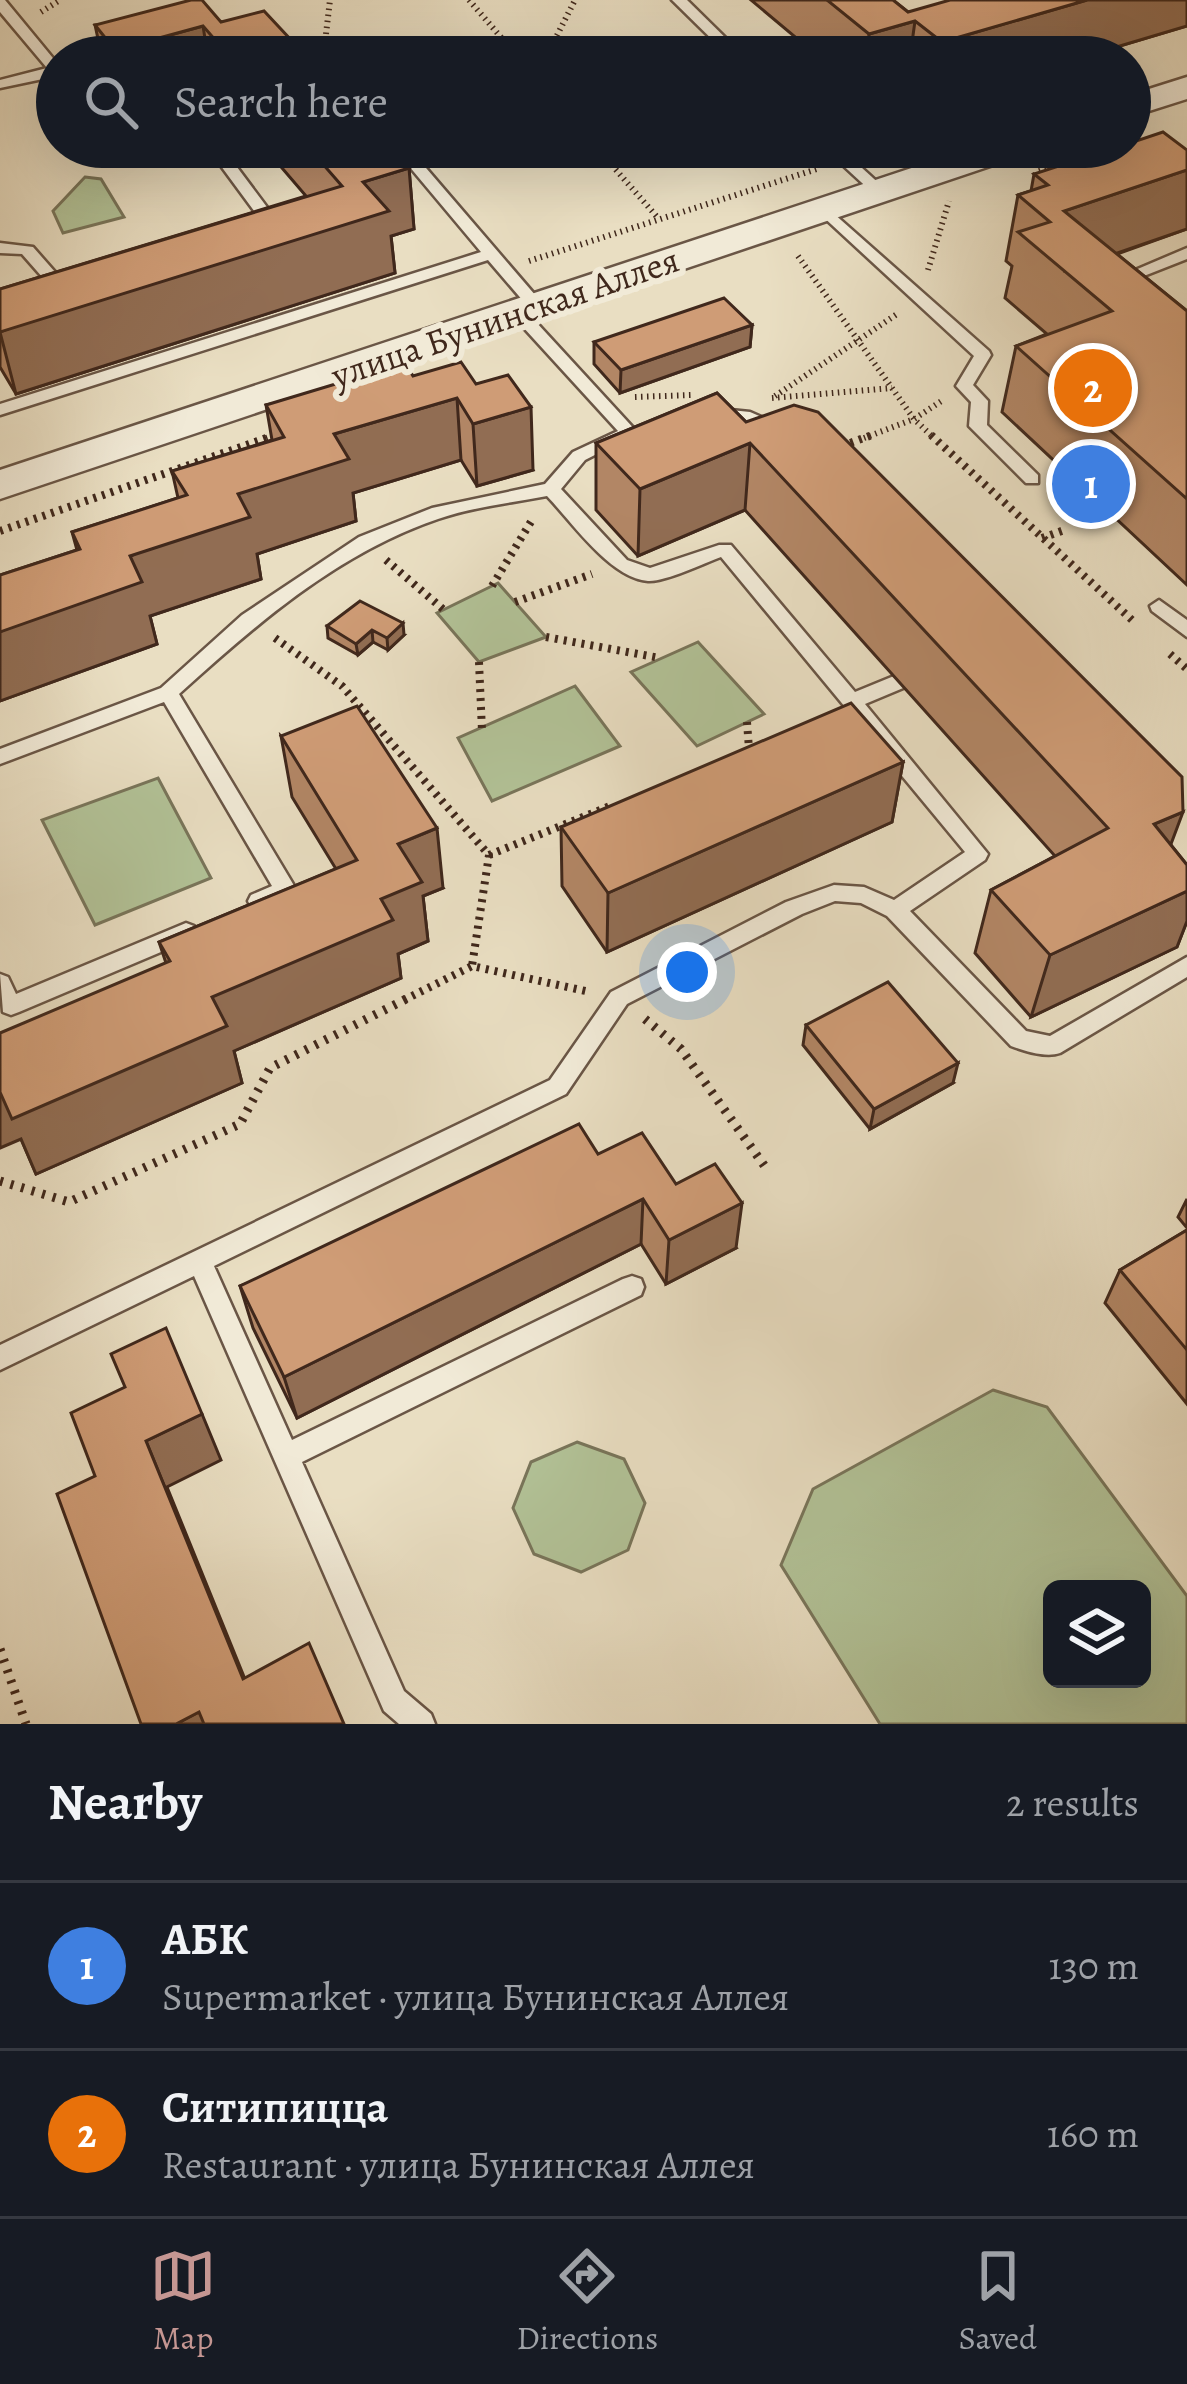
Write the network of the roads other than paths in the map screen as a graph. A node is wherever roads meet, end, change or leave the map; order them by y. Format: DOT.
graph roads {
  1 [pos="680,0"];
  2 [pos="0,3"];
  3 [pos="717,36"];
  4 [pos="36,46"];
  5 [pos="36,76"];
  6 [pos="0,84"];
  7 [pos="1187,87"];
  8 [pos="1151,99"];
  9 [pos="230,168"];
  10 [pos="418,168"];
  11 [pos="853,168"];
  12 [pos="947,168"];
  13 [pos="879,191"];
  14 [pos="824,210"];
  15 [pos="255,235"];
  16 [pos="0,248"];
  17 [pos="1187,253"];
  18 [pos="491,254"];
  19 [pos="82,286"];
  20 [pos="1123,298"];
  21 [pos="527,309"];
  22 [pos="0,410"];
  23 [pos="697,412"];
  24 [pos="652,426"];
  25 [pos="629,433"];
  26 [pos="836,448"];
  27 [pos="1032,478"];
  28 [pos="0,485"];
  29 [pos="551,489"];
  30 [pos="1159,606"];
  31 [pos="1187,630"];
  32 [pos="901,681"];
  33 [pos="168,693"];
  34 [pos="855,700"];
  35 [pos="0,757"];
  36 [pos="243,908"];
  37 [pos="895,910"];
  38 [pos="201,926"];
  39 [pos="1187,966"];
  40 [pos="0,982"];
  41 [pos="200,1261"];
  42 [pos="632,1287"];
  43 [pos="0,1358"];
  44 [pos="286,1456"];
  45 [pos="421,1724"];
  1 -- 3 [label="lane"];
  2 -- 4 [label="lane"];
  5 -- 6 [label="lane"];
  7 -- 8 [label="street"];
  9 -- 15 [label="lane"];
  10 -- 18 [label="lane"];
  11 -- 13 [label="lane"];
  12 -- 13 [label="street, улица Бунинская Аллея"];
  13 -- 14 [label="street, улица Бунинская Аллея"];
  14 -- 21 [label="street, улица Бунинская Аллея"];
  14 -- 27 [label="lane"];
  16 -- 19 [label="lane"];
  17 -- 20 [label="lane"];
  18 -- 21 [label="lane"];
  18 -- 22 [label="lane"];
  21 -- 25 [label="lane"];
  21 -- 28 [label="street, улица Бунинская Аллея"];
  23 -- 26 [label="lane"];
  24 -- 25 [label="lane"];
  25 -- 29 [label="lane"];
  29 -- 33 [label="lane"];
  29 -- 34 [label="lane"];
  30 -- 31 [label="lane"];
  32 -- 34 [label="lane"];
  33 -- 35 [label="lane"];
  33 -- 36 [label="lane"];
  34 -- 37 [label="lane"];
  37 -- 39 [label="lane"];
  37 -- 41 [label="lane"];
  38 -- 40 [label="lane"];
  41 -- 43 [label="lane"];
  41 -- 44 [label="lane"];
  42 -- 44 [label="lane"];
  44 -- 45 [label="lane"];
}
